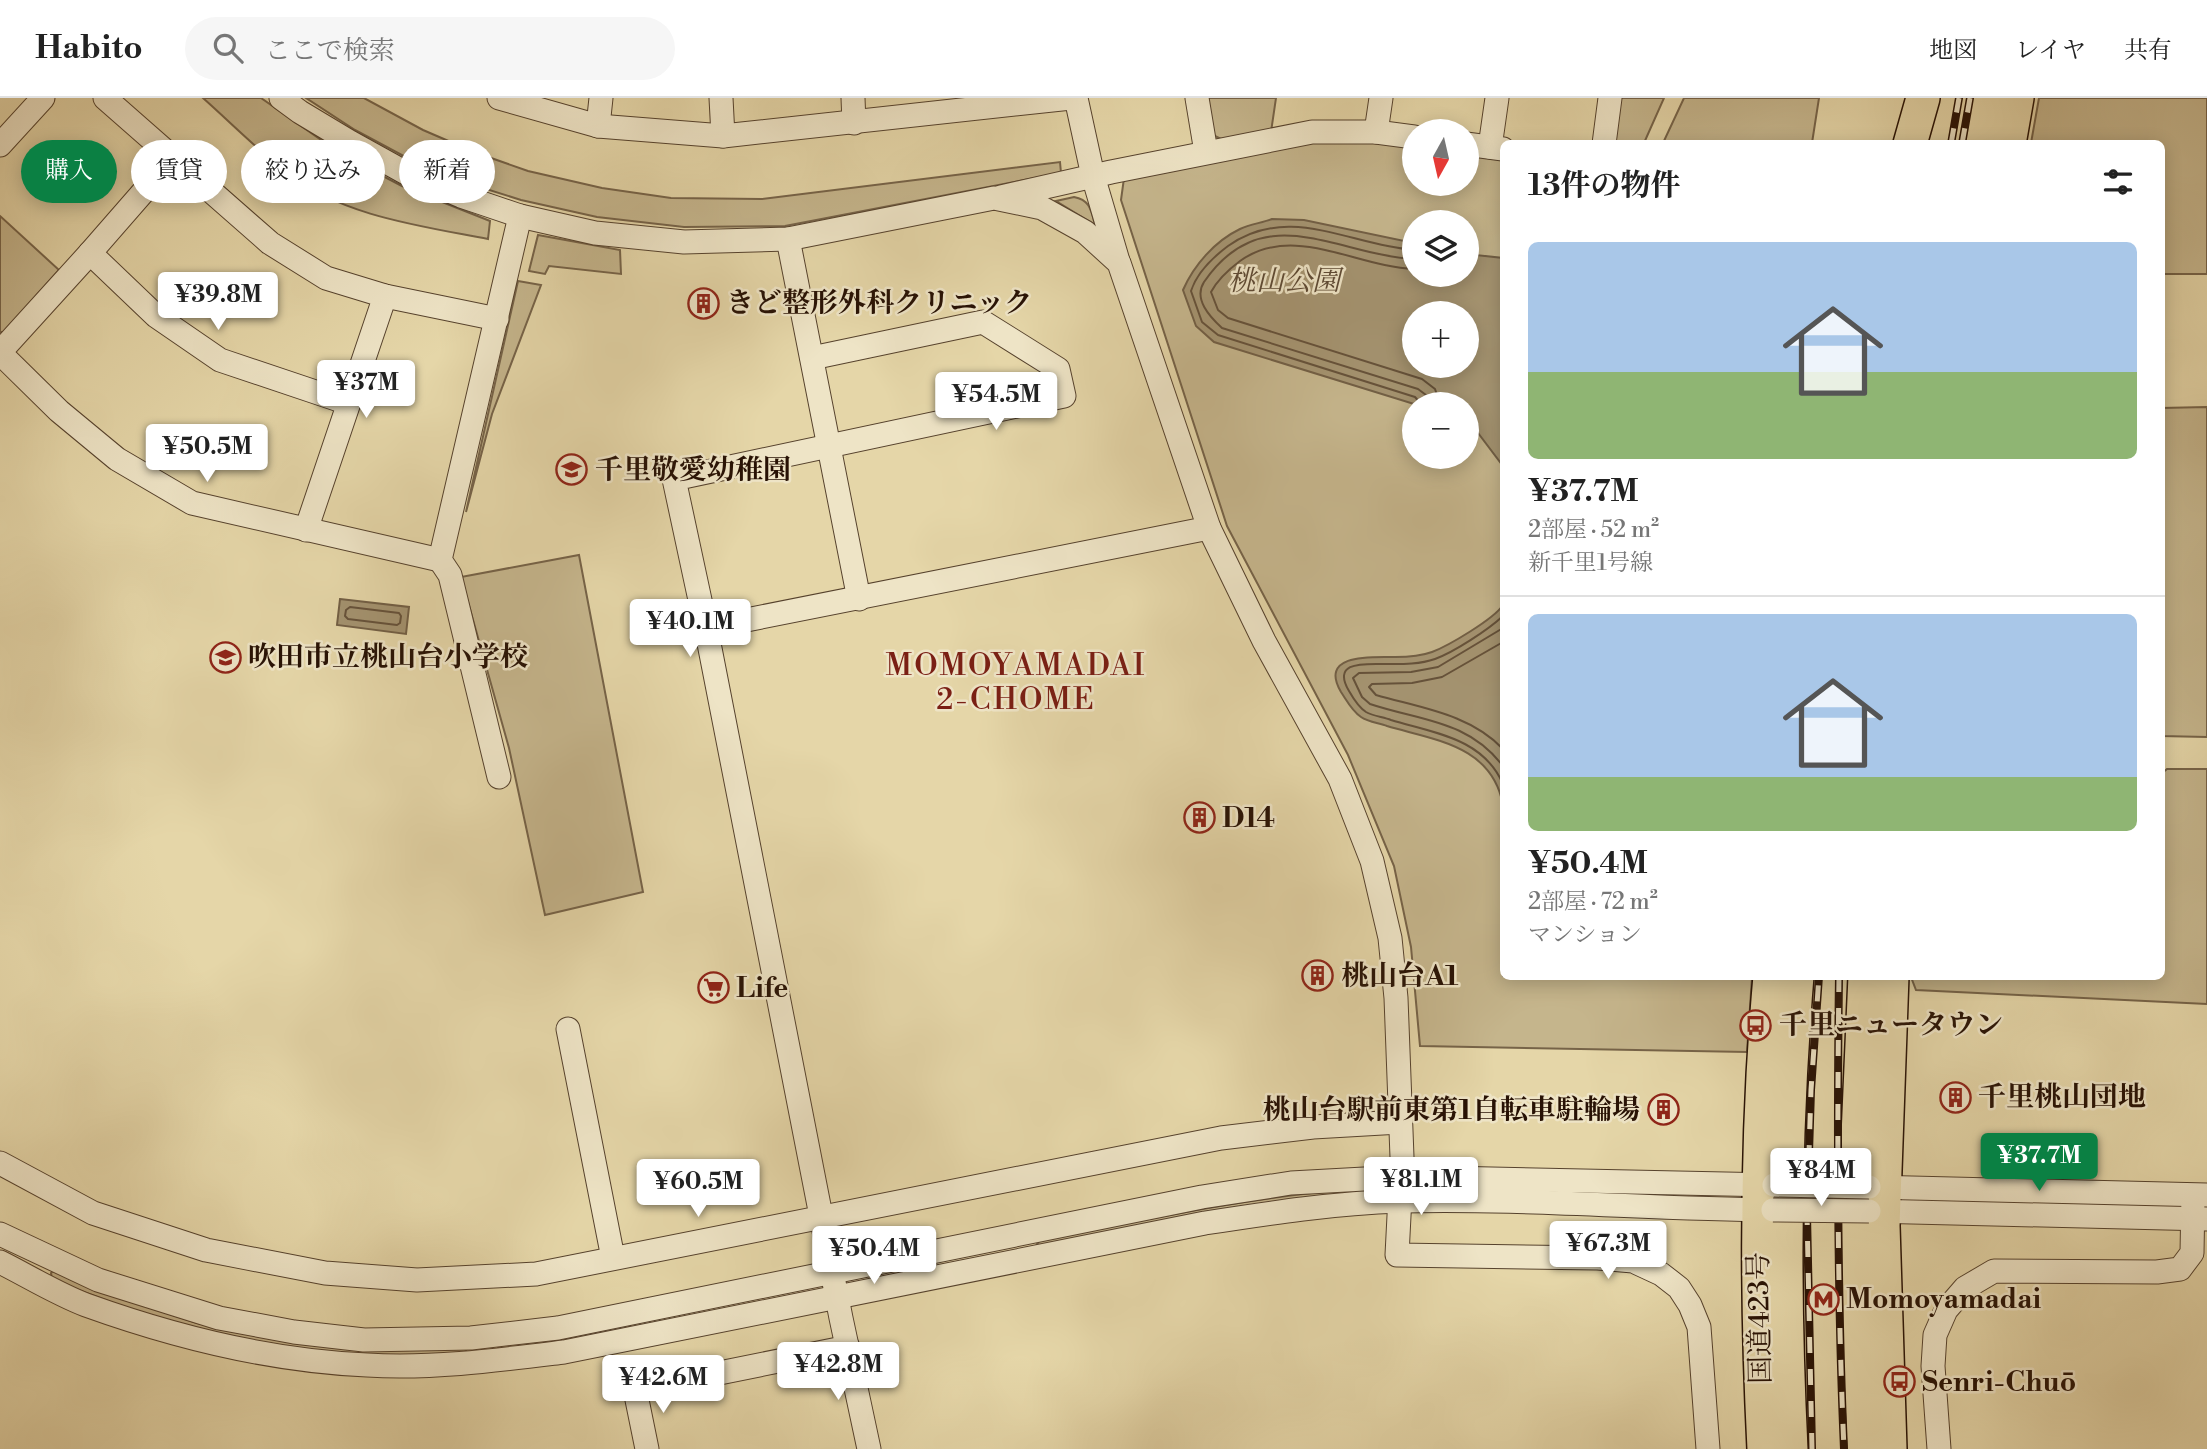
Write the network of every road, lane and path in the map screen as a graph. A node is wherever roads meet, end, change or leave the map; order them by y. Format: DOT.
graph roads {
  1 [pos="43,98"];
  2 [pos="105,98"];
  3 [pos="281,98"];
  4 [pos="601,98"];
  5 [pos="721,98"];
  6 [pos="853,98"];
  7 [pos="1074,98"];
  8 [pos="1197,98"];
  9 [pos="1381,98"];
  10 [pos="1497,98"];
  11 [pos="1610,98"];
  12 [pos="1911,98"];
  13 [pos="1923,98"];
  14 [pos="1937,98"];
  15 [pos="1990,98"];
  16 [pos="2002,98"];
  17 [pos="2017,98"];
  18 [pos="501,99"];
  19 [pos="965,104"];
  20 [pos="855,123"];
  21 [pos="598,126"];
  22 [pos="1376,132"];
  23 [pos="1402,135"];
  24 [pos="723,136"];
  25 [pos="151,140"];
  26 [pos="1605,140"];
  27 [pos="1904,140"];
  28 [pos="1911,140"];
  29 [pos="1930,140"];
  30 [pos="1983,140"];
  31 [pos="2000,140"];
  32 [pos="2010,140"];
  33 [pos="0,145"];
  34 [pos="1479,146"];
  35 [pos="1497,148"];
  36 [pos="1206,152"];
  37 [pos="1093,176"];
  38 [pos="994,198"];
  39 [pos="134,203"];
  40 [pos="223,203"];
  41 [pos="520,216"];
  42 [pos="788,239"];
  43 [pos="90,253"];
  44 [pos="1119,263"];
  45 [pos="385,296"];
  46 [pos="497,319"];
  47 [pos="0,352"];
  48 [pos="812,358"];
  49 [pos="348,403"];
  50 [pos="827,446"];
  51 [pos="1209,528"];
  52 [pos="306,530"];
  53 [pos="440,560"];
  54 [pos="859,598"];
  55 [pos="706,628"];
  56 [pos="499,777"];
  57 [pos="1770,980"];
  58 [pos="1797,980"];
  59 [pos="1865,980"];
  60 [pos="1892,980"];
  61 [pos="568,1029"];
  62 [pos="1400,1122"];
  63 [pos="0,1163"];
  64 [pos="1401,1177"];
  65 [pos="2200,1196"];
  66 [pos="1766,1197"];
  67 [pos="1876,1199"];
  68 [pos="1399,1201"];
  69 [pos="823,1218"];
  70 [pos="2200,1219"];
  71 [pos="0,1234"];
  72 [pos="613,1258"];
  73 [pos="0,1262"];
  74 [pos="832,1272"];
  75 [pos="837,1296"];
  76 [pos="849,1347"];
  77 [pos="647,1449"];
  78 [pos="869,1449"];
  79 [pos="1708,1449"];
  80 [pos="1764,1449"];
  81 [pos="1791,1449"];
  82 [pos="1864,1449"];
  83 [pos="1890,1449"];
  84 [pos="1939,1449"];
  1 -- 33 [label="street"];
  2 -- 25 [label="street"];
  3 -- 41 [label="street"];
  4 -- 21 [label="street"];
  5 -- 24 [label="street"];
  6 -- 20 [label="street"];
  7 -- 19 [label="street"];
  7 -- 37 [label="street"];
  8 -- 36 [label="street"];
  9 -- 22 [label="street"];
  10 -- 35 [label="street"];
  11 -- 26 [label="street"];
  12 -- 27 [label="highway"];
  13 -- 28 [label="highway"];
  14 -- 29 [label="highway"];
  15 -- 30 [label="highway"];
  16 -- 31 [label="highway"];
  17 -- 32 [label="highway"];
  18 -- 21 [label="street"];
  19 -- 20 [label="street"];
  20 -- 24 [label="street"];
  21 -- 24 [label="street"];
  22 -- 23 [label="street"];
  22 -- 36 [label="street"];
  34 -- 35 [label="street"];
  36 -- 37 [label="street"];
  37 -- 38 [label="street"];
  37 -- 44 [label="street"];
  38 -- 42 [label="street"];
  38 -- 44 [label="street"];
  39 -- 43 [label="street"];
  40 -- 45 [label="street"];
  41 -- 42 [label="street"];
  41 -- 46 [label="street"];
  42 -- 48 [label="street"];
  43 -- 47 [label="street"];
  43 -- 49 [label="street"];
  44 -- 51 [label="street"];
  45 -- 46 [label="street"];
  45 -- 49 [label="street"];
  46 -- 53 [label="street"];
  47 -- 52 [label="street"];
  48 -- 50 [label="street"];
  48 -- 50 [label="street"];
  49 -- 52 [label="street"];
  50 -- 54 [label="street"];
  50 -- 55 [label="street"];
  51 -- 54 [label="street"];
  51 -- 62 [label="street"];
  52 -- 53 [label="street"];
  53 -- 56 [label="street"];
  54 -- 55 [label="street"];
  55 -- 69 [label="street"];
  57 -- 66 [label="highway, 国道423号"];
  58 -- 81 [label="highway"];
  59 -- 82 [label="highway"];
  60 -- 67 [label="highway"];
  61 -- 72 [label="street"];
  62 -- 64 [label="street"];
  62 -- 69 [label="street"];
  63 -- 72 [label="street"];
  64 -- 66 [label="street"];
  64 -- 68 [label="street"];
  64 -- 74 [label="street"];
  65 -- 67 [label="street"];
  65 -- 70 [label="street"];
  66 -- 67 [label="street, bridge"];
  66 -- 68 [label="street"];
  66 -- 80 [label="highway, 国道423号"];
  67 -- 70 [label="street"];
  67 -- 83 [label="highway"];
  68 -- 75 [label="street"];
  68 -- 79 [label="street"];
  69 -- 72 [label="street"];
  69 -- 74 [label="street"];
  70 -- 84 [label="street"];
  71 -- 74 [label="street"];
  73 -- 75 [label="street"];
  74 -- 75 [label="street"];
  75 -- 76 [label="street"];
  76 -- 77 [label="street"];
  76 -- 78 [label="street"];
}
